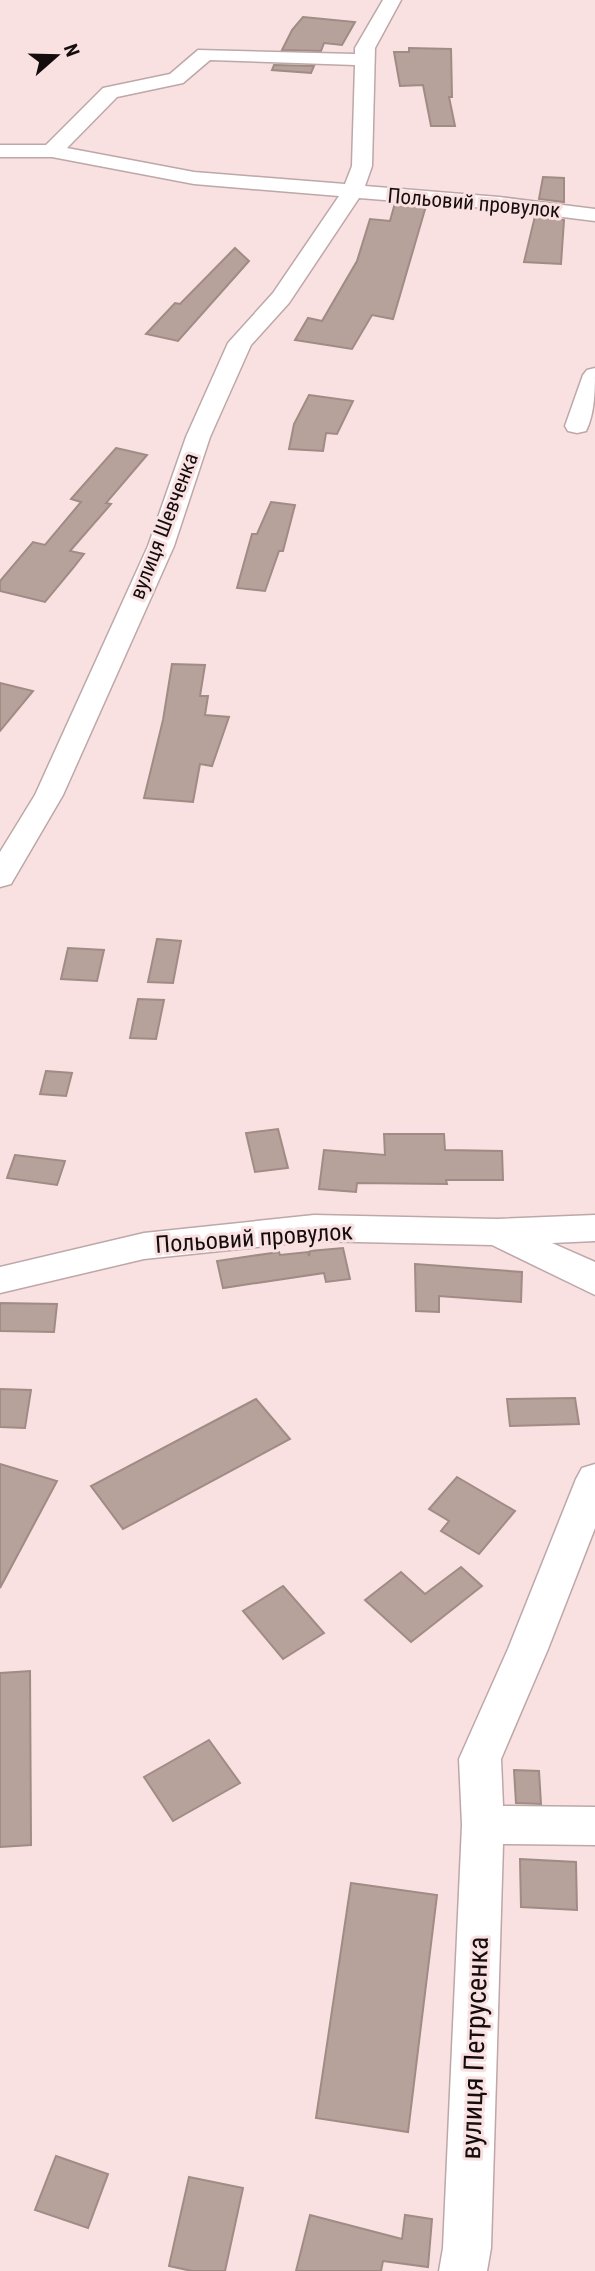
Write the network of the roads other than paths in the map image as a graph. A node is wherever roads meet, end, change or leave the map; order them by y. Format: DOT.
graph roads {
  1 [pos="391,0"];
  2 [pos="365,60"];
  3 [pos="0,151"];
  4 [pos="52,151"];
  5 [pos="353,191"];
  6 [pos="595,215"];
  7 [pos="595,375"];
  8 [pos="577,426"];
  9 [pos="0,877"];
  10 [pos="595,1228"];
  11 [pos="497,1232"];
  12 [pos="0,1280"];
  13 [pos="595,1282"];
  14 [pos="595,1479"];
  15 [pos="482,1825"];
  16 [pos="595,1826"];
  17 [pos="463,2271"];
  1 -- 2 [label="street, вулиця Шевченка"];
  2 -- 4 [label="street"];
  2 -- 5 [label="street, вулиця Шевченка"];
  3 -- 4 [label="street"];
  4 -- 5 [label="street"];
  5 -- 6 [label="street, Польовий провулок"];
  5 -- 9 [label="street, вулиця Шевченка"];
  7 -- 8 [label="street"];
  10 -- 11 [label="street, Польовий провулок"];
  11 -- 12 [label="street, Польовий провулок"];
  11 -- 13 [label="street"];
  14 -- 15 [label="street, вулиця Петрусенка"];
  15 -- 16 [label="street"];
  15 -- 17 [label="street, вулиця Петрусенка"];
}
